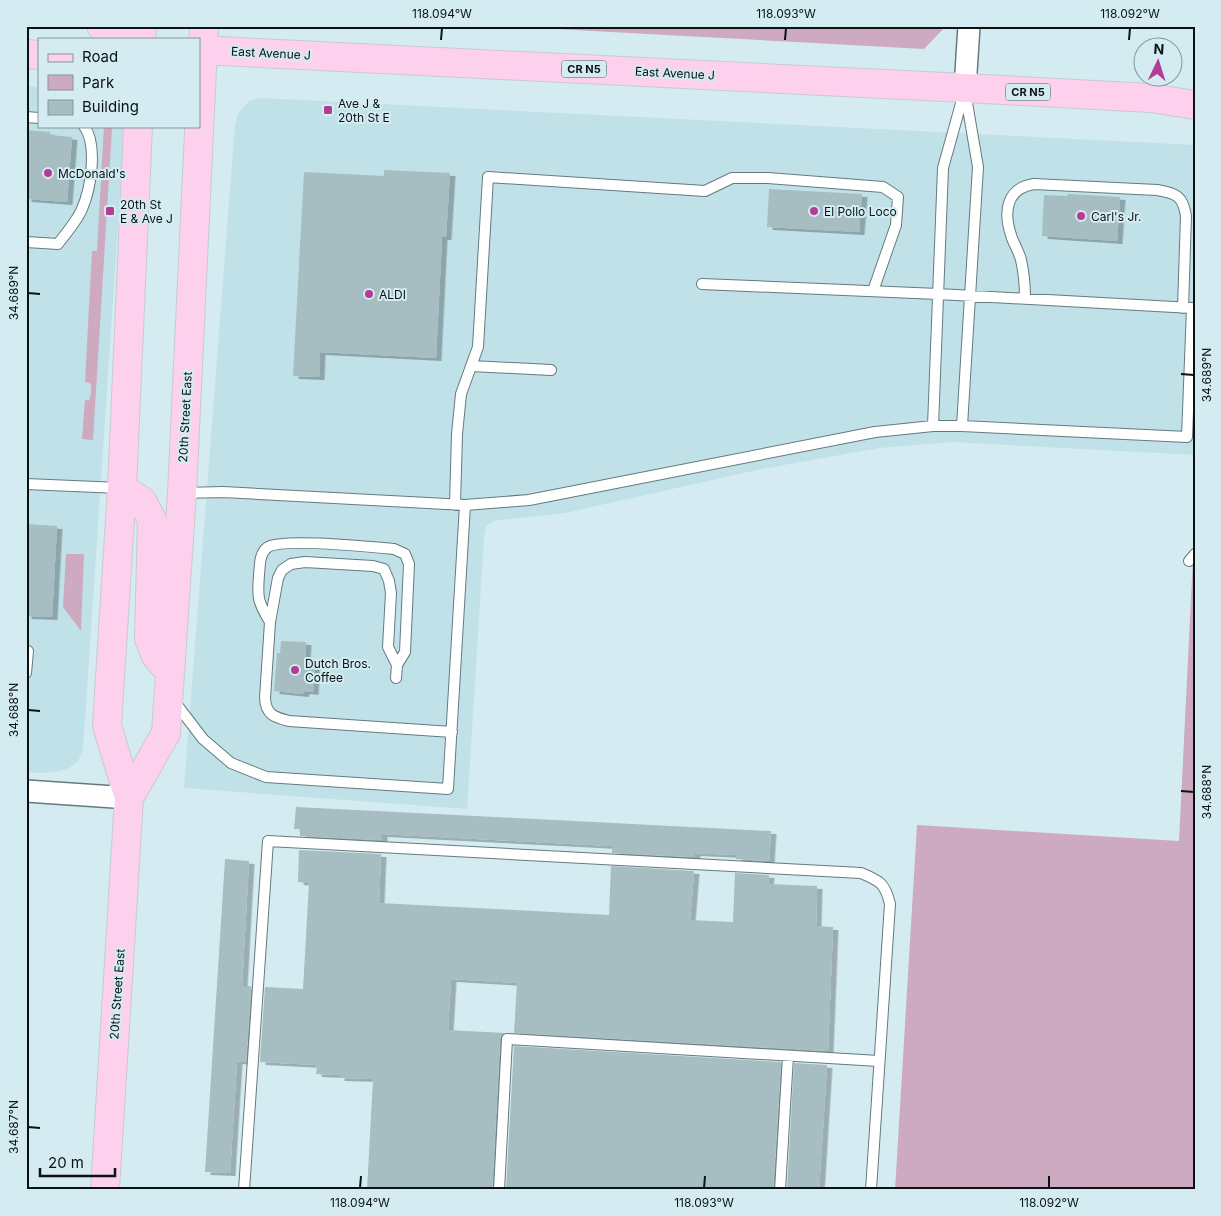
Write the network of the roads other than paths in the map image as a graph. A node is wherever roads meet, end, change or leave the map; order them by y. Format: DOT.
graph roads {
  1 [pos="100,26"];
  2 [pos="968,26"];
  3 [pos="122,38"];
  4 [pos="202,42"];
  5 [pos="200,87"];
  6 [pos="965,88"];
  7 [pos="1195,93"];
  8 [pos="1151,98"];
  9 [pos="1195,105"];
  10 [pos="85,128"];
  11 [pos="138,128"];
  12 [pos="198,128"];
  13 [pos="26,242"];
  14 [pos="702,284"];
  15 [pos="872,291"];
  16 [pos="938,294"];
  17 [pos="970,296"];
  18 [pos="1025,299"];
  19 [pos="1183,308"];
  20 [pos="471,366"];
  21 [pos="551,370"];
  22 [pos="933,426"];
  23 [pos="962,426"];
  24 [pos="26,484"];
  25 [pos="122,488"];
  26 [pos="182,493"];
  27 [pos="460,505"];
  28 [pos="270,622"];
  29 [pos="26,651"];
  30 [pos="397,665"];
  31 [pos="26,673"];
  32 [pos="396,678"];
  33 [pos="169,683"];
  34 [pos="452,732"];
  35 [pos="26,791"];
  36 [pos="129,798"];
  37 [pos="788,1056"];
  38 [pos="879,1061"];
  39 [pos="105,1190"];
  40 [pos="244,1190"];
  41 [pos="499,1190"];
  42 [pos="780,1190"];
  43 [pos="871,1190"];
  1 -- 3 [label="main road"];
  2 -- 6 [label="street"];
  4 -- 5 [label="main road, 20th Street East"];
  4 -- 6 [label="main road, East Avenue J / CR N5"];
  6 -- 8 [label="main road, East Avenue J / CR N5"];
  6 -- 16 [label="lane"];
  6 -- 17 [label="lane"];
  7 -- 8 [label="main road, East Avenue J / CR N5"];
  8 -- 9 [label="main road, East Avenue J"];
  10 -- 13 [label="lane"];
  11 -- 25 [label="main road, 20th Street East"];
  12 -- 26 [label="main road, 20th Street East"];
  14 -- 15 [label="lane"];
  15 -- 16 [label="lane"];
  15 -- 20 [label="lane"];
  16 -- 17 [label="lane"];
  16 -- 22 [label="lane"];
  17 -- 18 [label="lane"];
  17 -- 23 [label="lane"];
  18 -- 19 [label="lane"];
  18 -- 19 [label="lane"];
  19 -- 23 [label="lane"];
  20 -- 21 [label="lane"];
  20 -- 27 [label="lane"];
  22 -- 23 [label="lane"];
  22 -- 27 [label="lane"];
  24 -- 25 [label="lane"];
  25 -- 33 [label="main road"];
  25 -- 36 [label="main road, 20th Street East"];
  26 -- 27 [label="lane"];
  26 -- 33 [label="main road, 20th Street East"];
  27 -- 34 [label="lane"];
  28 -- 30 [label="lane"];
  28 -- 30 [label="lane"];
  28 -- 34 [label="lane"];
  29 -- 31 [label="lane"];
  30 -- 32 [label="lane"];
  33 -- 34 [label="lane"];
  33 -- 36 [label="main road, 20th Street East"];
  35 -- 36 [label="street"];
  36 -- 39 [label="main road, 20th Street East"];
  37 -- 38 [label="lane"];
  37 -- 41 [label="lane"];
  37 -- 42 [label="lane"];
  38 -- 40 [label="lane"];
  38 -- 43 [label="lane"];
}
